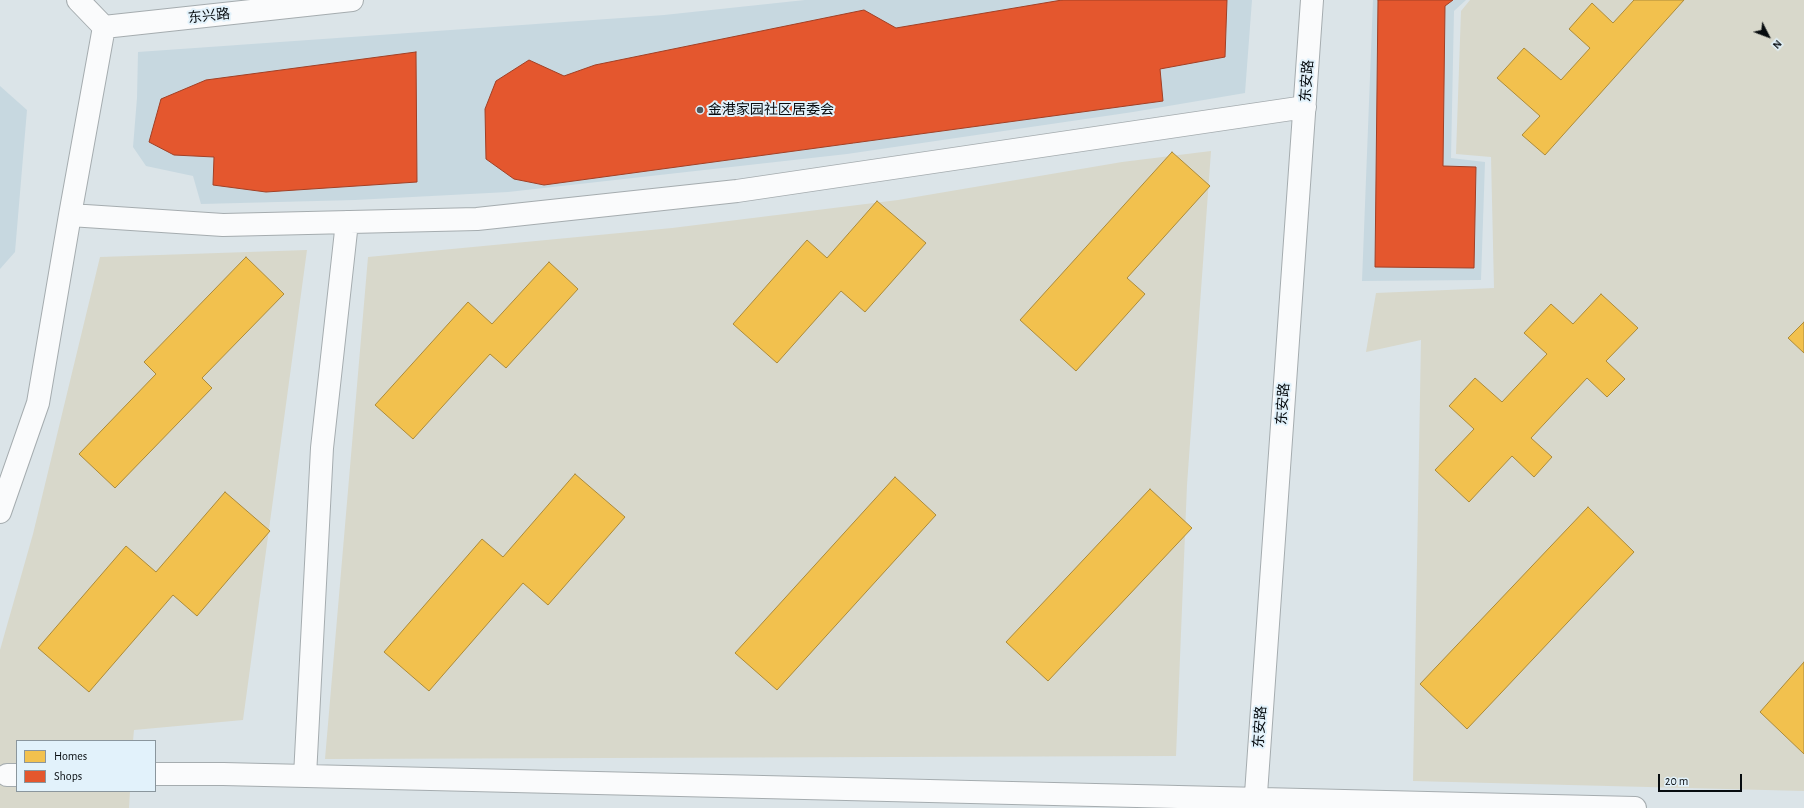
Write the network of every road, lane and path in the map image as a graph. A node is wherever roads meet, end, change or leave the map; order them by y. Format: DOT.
graph roads {
  1 [pos="78,0"];
  2 [pos="352,0"];
  3 [pos="1312,0"];
  4 [pos="104,27"];
  5 [pos="1305,107"];
  6 [pos="70,215"];
  7 [pos="347,222"];
  8 [pos="0,512"];
  9 [pos="156,774"];
  10 [pos="305,776"];
  11 [pos="1255,804"];
  12 [pos="1635,808"];
  1 -- 4 [label="street"];
  2 -- 4 [label="street, 东兴路"];
  3 -- 5 [label="street, 东安路"];
  4 -- 6 [label="street"];
  5 -- 7 [label="street"];
  5 -- 11 [label="street, 东安路"];
  6 -- 7 [label="street"];
  6 -- 8 [label="street"];
  7 -- 10 [label="street"];
  9 -- 10 [label="street"];
  10 -- 11 [label="street"];
  11 -- 12 [label="street"];
}
